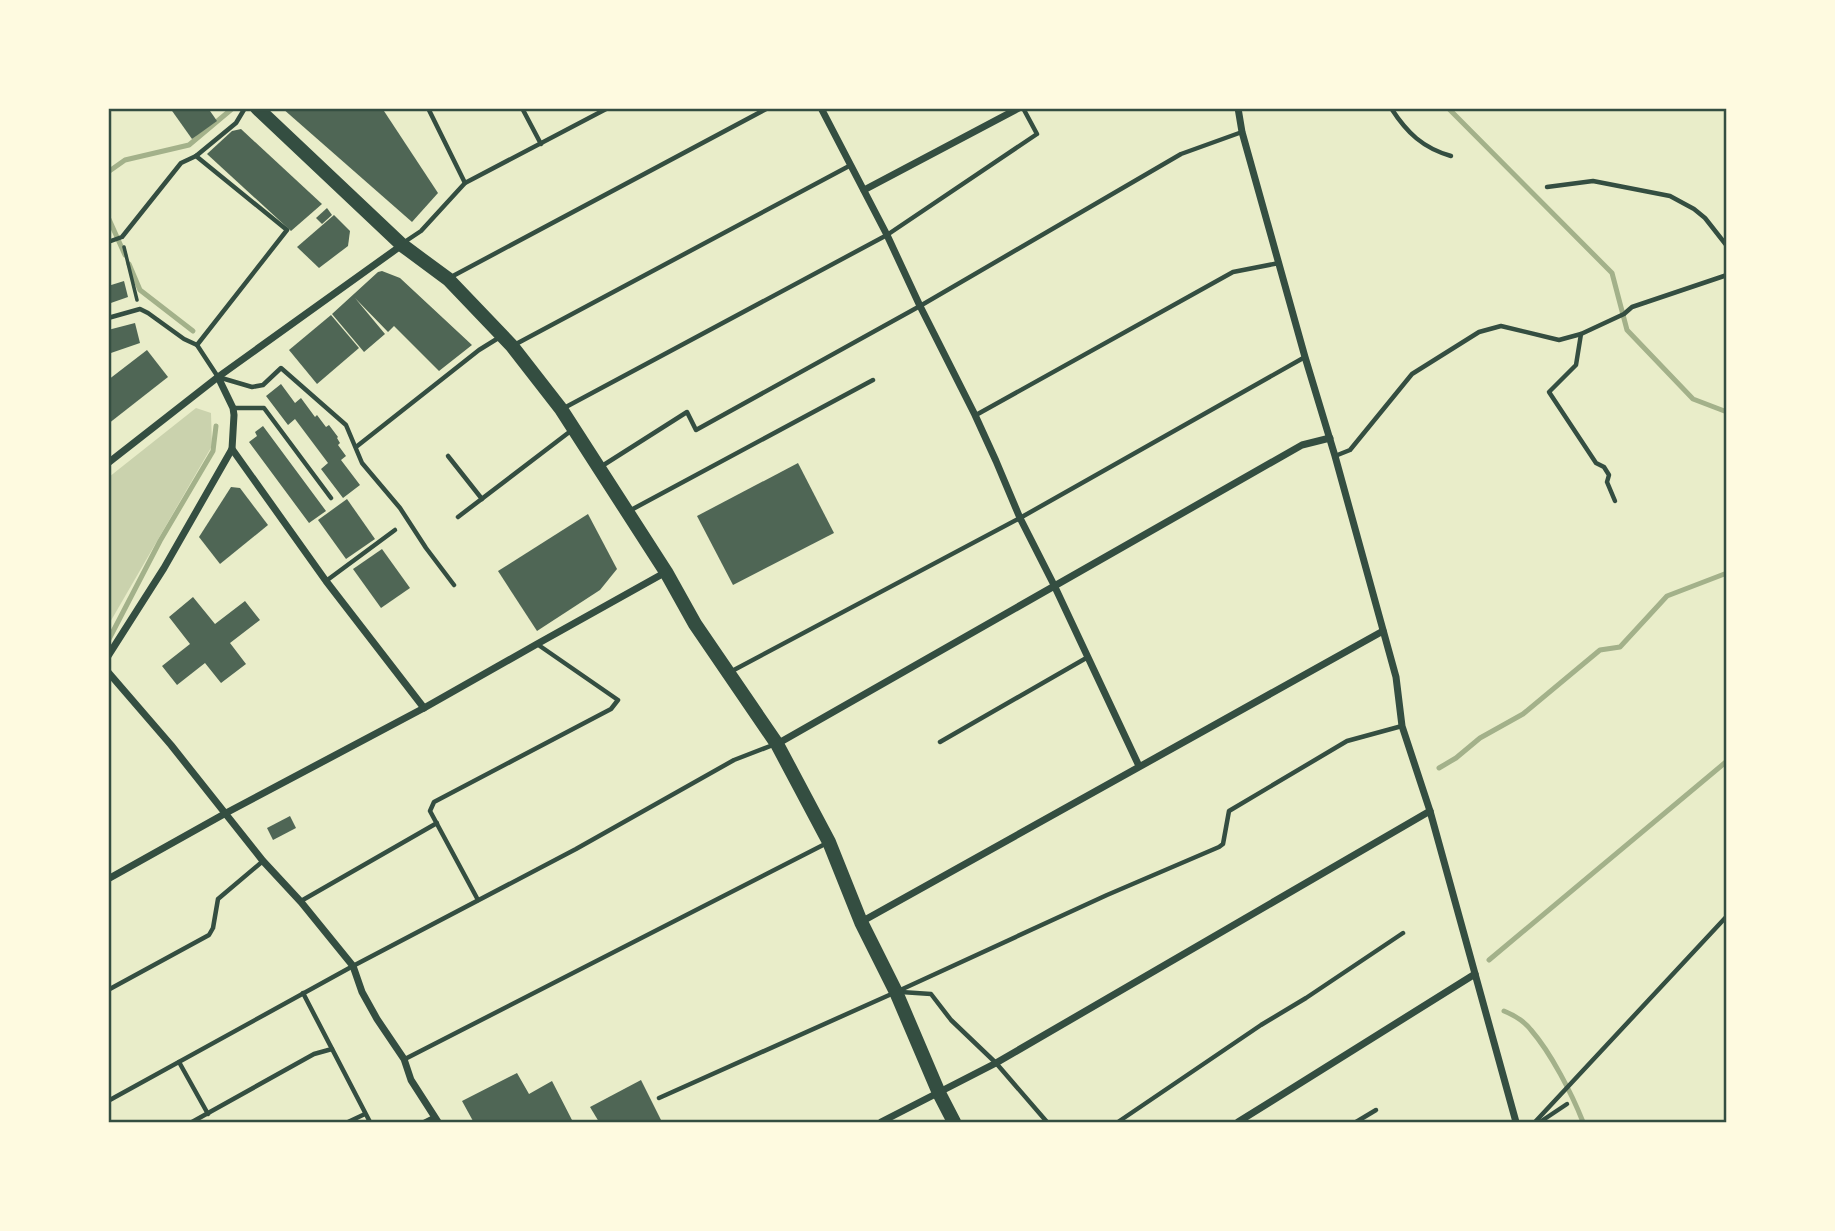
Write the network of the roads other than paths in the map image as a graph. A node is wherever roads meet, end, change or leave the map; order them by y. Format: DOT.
graph roads {
  1 [pos="245,108"];
  2 [pos="257,108"];
  3 [pos="428,108"];
  4 [pos="522,108"];
  5 [pos="608,108"];
  6 [pos="768,108"];
  7 [pos="821,108"];
  8 [pos="1021,108"];
  9 [pos="1238,108"];
  10 [pos="1391,108"];
  11 [pos="1242,132"];
  12 [pos="541,144"];
  13 [pos="196,156"];
  14 [pos="1451,156"];
  15 [pos="852,165"];
  16 [pos="465,183"];
  17 [pos="1547,187"];
  18 [pos="864,190"];
  19 [pos="887,235"];
  20 [pos="108,242"];
  21 [pos="402,244"];
  22 [pos="1727,246"];
  23 [pos="1279,263"];
  24 [pos="1727,275"];
  25 [pos="448,279"];
  26 [pos="920,306"];
  27 [pos="108,318"];
  28 [pos="1581,334"];
  29 [pos="507,341"];
  30 [pos="197,345"];
  31 [pos="1305,356"];
  32 [pos="218,377"];
  33 [pos="873,380"];
  34 [pos="233,408"];
  35 [pos="561,409"];
  36 [pos="975,415"];
  37 [pos="573,429"];
  38 [pos="1330,438"];
  39 [pos="356,447"];
  40 [pos="232,449"];
  41 [pos="448,456"];
  42 [pos="1335,456"];
  43 [pos="108,463"];
  44 [pos="598,468"];
  45 [pos="331,498"];
  46 [pos="482,499"];
  47 [pos="1615,501"];
  48 [pos="627,512"];
  49 [pos="458,517"];
  50 [pos="1020,518"];
  51 [pos="395,530"];
  52 [pos="666,572"];
  53 [pos="326,581"];
  54 [pos="454,585"];
  55 [pos="1054,585"];
  56 [pos="1383,631"];
  57 [pos="537,643"];
  58 [pos="108,656"];
  59 [pos="1088,657"];
  60 [pos="108,672"];
  61 [pos="728,673"];
  62 [pos="425,709"];
  63 [pos="1402,726"];
  64 [pos="940,742"];
  65 [pos="777,744"];
  66 [pos="1139,766"];
  67 [pos="1430,811"];
  68 [pos="226,813"];
  69 [pos="437,823"];
  70 [pos="829,842"];
  71 [pos="263,861"];
  72 [pos="108,879"];
  73 [pos="478,900"];
  74 [pos="301,901"];
  75 [pos="1727,916"];
  76 [pos="861,922"];
  77 [pos="1403,933"];
  78 [pos="353,965"];
  79 [pos="1475,974"];
  80 [pos="108,990"];
  81 [pos="897,992"];
  82 [pos="303,993"];
  83 [pos="332,1049"];
  84 [pos="404,1059"];
  85 [pos="178,1062"];
  86 [pos="996,1063"];
  87 [pos="939,1093"];
  88 [pos="659,1098"];
  89 [pos="108,1101"];
  90 [pos="1567,1104"];
  91 [pos="1376,1110"];
  92 [pos="208,1114"];
  93 [pos="365,1114"];
  94 [pos="437,1119"];
  95 [pos="192,1122"];
  96 [pos="348,1122"];
  97 [pos="370,1122"];
  98 [pos="424,1122"];
  99 [pos="881,1122"];
  100 [pos="954,1122"];
  101 [pos="1047,1122"];
  102 [pos="1118,1122"];
  103 [pos="1238,1122"];
  104 [pos="1356,1122"];
  105 [pos="1516,1122"];
  106 [pos="1535,1122"];
  107 [pos="1541,1122"];
  1 -- 13 [label="lane"];
  2 -- 21 [label="main road"];
  3 -- 16 [label="lane"];
  4 -- 12 [label="lane"];
  5 -- 12 [label="lane"];
  6 -- 25 [label="lane"];
  7 -- 15 [label="street"];
  8 -- 18 [label="street"];
  8 -- 19 [label="lane"];
  9 -- 11 [label="street"];
  10 -- 14 [label="lane"];
  11 -- 23 [label="street"];
  11 -- 26 [label="lane"];
  12 -- 16 [label="lane"];
  13 -- 20 [label="lane"];
  13 -- 30 [label="lane"];
  15 -- 18 [label="street"];
  15 -- 29 [label="lane"];
  16 -- 21 [label="lane"];
  17 -- 22 [label="lane"];
  18 -- 19 [label="street"];
  19 -- 26 [label="street"];
  19 -- 35 [label="lane"];
  21 -- 25 [label="main road"];
  21 -- 32 [label="street"];
  23 -- 31 [label="street"];
  23 -- 36 [label="lane"];
  24 -- 28 [label="lane"];
  25 -- 29 [label="main road"];
  26 -- 36 [label="street"];
  26 -- 44 [label="lane"];
  27 -- 30 [label="lane"];
  28 -- 42 [label="lane"];
  28 -- 47 [label="lane"];
  29 -- 35 [label="main road"];
  29 -- 39 [label="lane"];
  30 -- 32 [label="lane"];
  31 -- 38 [label="street"];
  31 -- 50 [label="lane"];
  32 -- 34 [label="street"];
  32 -- 39 [label="lane"];
  32 -- 43 [label="street"];
  33 -- 48 [label="lane"];
  34 -- 40 [label="street"];
  34 -- 45 [label="lane"];
  35 -- 37 [label="main road"];
  36 -- 50 [label="street"];
  37 -- 44 [label="main road"];
  37 -- 46 [label="lane"];
  38 -- 42 [label="street"];
  38 -- 55 [label="street"];
  39 -- 54 [label="lane"];
  40 -- 53 [label="street"];
  40 -- 58 [label="street"];
  41 -- 46 [label="lane"];
  42 -- 56 [label="street"];
  44 -- 48 [label="main road"];
  46 -- 49 [label="lane"];
  48 -- 52 [label="main road"];
  50 -- 55 [label="street"];
  50 -- 61 [label="lane"];
  51 -- 53 [label="lane"];
  52 -- 57 [label="street"];
  52 -- 61 [label="main road"];
  53 -- 62 [label="street"];
  55 -- 59 [label="street"];
  55 -- 65 [label="street"];
  56 -- 63 [label="street"];
  56 -- 66 [label="street"];
  57 -- 62 [label="street"];
  57 -- 69 [label="lane"];
  59 -- 64 [label="lane"];
  59 -- 66 [label="street"];
  60 -- 68 [label="street"];
  61 -- 65 [label="main road"];
  62 -- 68 [label="street"];
  63 -- 67 [label="street"];
  63 -- 81 [label="lane"];
  65 -- 70 [label="main road"];
  65 -- 73 [label="lane"];
  66 -- 76 [label="street"];
  67 -- 79 [label="street"];
  67 -- 86 [label="street"];
  68 -- 71 [label="street"];
  68 -- 72 [label="street"];
  69 -- 73 [label="lane"];
  69 -- 74 [label="lane"];
  70 -- 76 [label="main road"];
  70 -- 84 [label="lane"];
  71 -- 74 [label="street"];
  71 -- 80 [label="lane"];
  73 -- 78 [label="lane"];
  74 -- 78 [label="street"];
  75 -- 106 [label="lane"];
  76 -- 81 [label="main road"];
  77 -- 102 [label="lane"];
  78 -- 82 [label="lane"];
  78 -- 84 [label="street"];
  79 -- 103 [label="street"];
  79 -- 105 [label="street"];
  81 -- 86 [label="lane"];
  81 -- 87 [label="main road"];
  81 -- 88 [label="lane"];
  82 -- 83 [label="lane"];
  82 -- 85 [label="lane"];
  83 -- 92 [label="lane"];
  83 -- 93 [label="lane"];
  84 -- 94 [label="street"];
  85 -- 89 [label="lane"];
  85 -- 92 [label="lane"];
  86 -- 87 [label="street"];
  86 -- 101 [label="lane"];
  87 -- 99 [label="street"];
  87 -- 100 [label="main road"];
  90 -- 107 [label="lane"];
  91 -- 104 [label="lane"];
  92 -- 95 [label="lane"];
  93 -- 96 [label="lane"];
  93 -- 97 [label="lane"];
  94 -- 98 [label="lane"];
}
